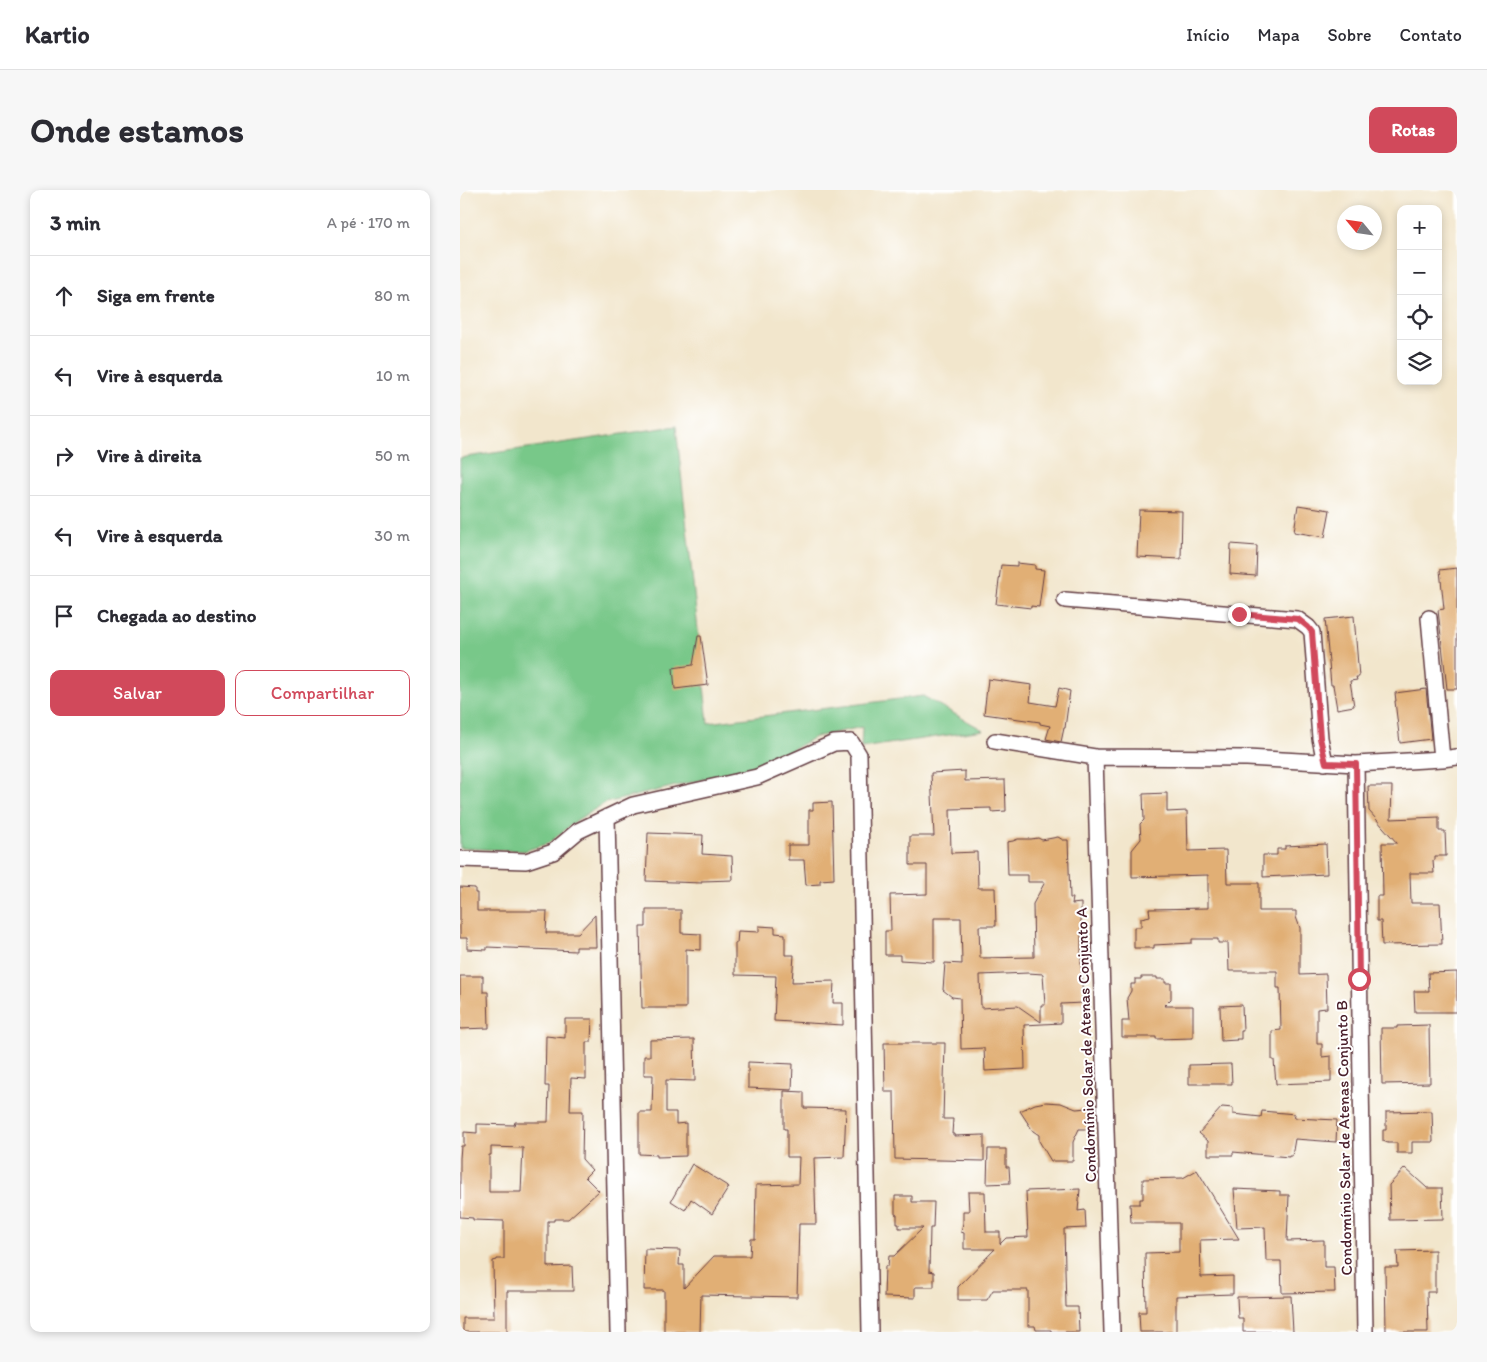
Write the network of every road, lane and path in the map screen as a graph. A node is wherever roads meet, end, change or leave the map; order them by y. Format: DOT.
graph roads {
  1 [pos="1065,600"];
  2 [pos="1429,618"];
  3 [pos="995,741"];
  4 [pos="1095,757"];
  5 [pos="1450,758"];
  6 [pos="1326,763"];
  7 [pos="1356,764"];
  8 [pos="607,817"];
  9 [pos="460,859"];
  10 [pos="618,1332"];
  11 [pos="870,1332"];
  12 [pos="1112,1332"];
  13 [pos="1365,1332"];
  1 -- 6 [label="street"];
  2 -- 5 [label="street"];
  3 -- 4 [label="street"];
  4 -- 6 [label="street"];
  4 -- 12 [label="street, Condomínio Solar de Atenas Conjunto A"];
  5 -- 7 [label="street"];
  6 -- 7 [label="street"];
  7 -- 13 [label="street, Condomínio Solar de Atenas Conjunto B"];
  8 -- 9 [label="street"];
  8 -- 10 [label="street"];
  8 -- 11 [label="street"];
}
